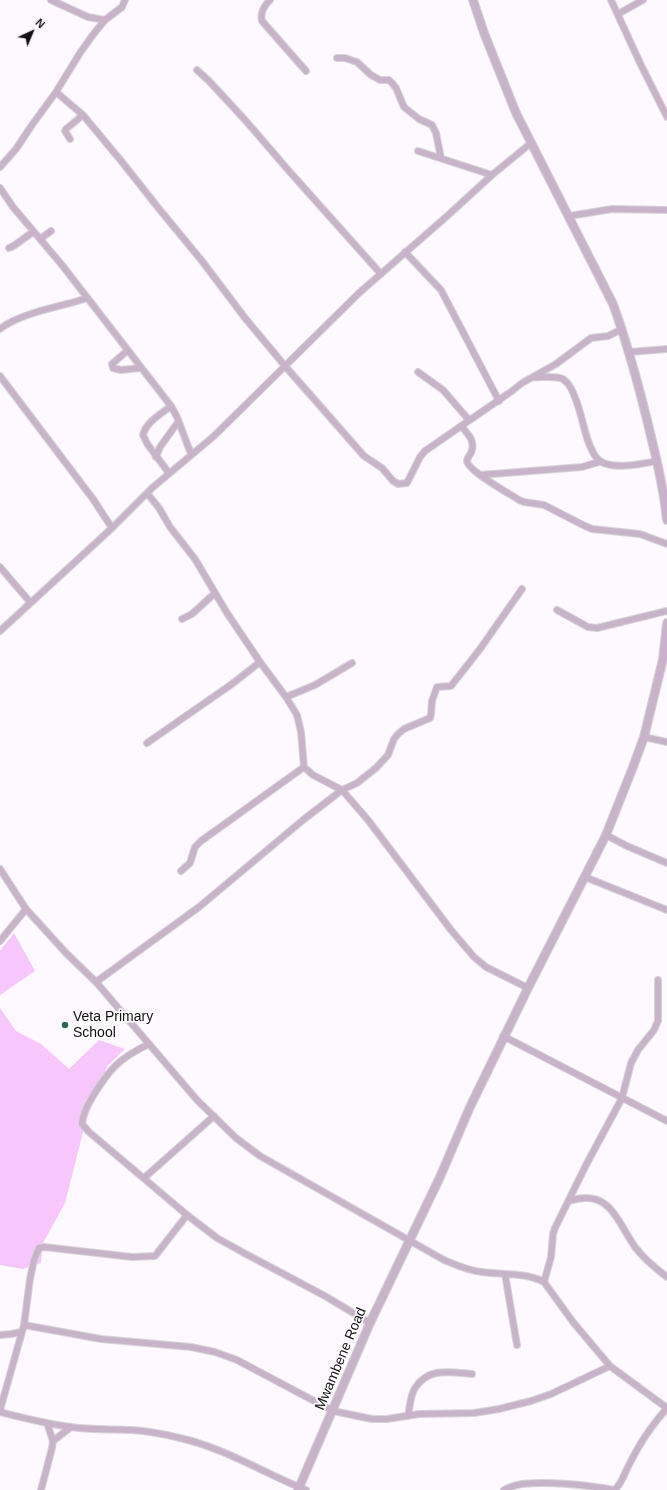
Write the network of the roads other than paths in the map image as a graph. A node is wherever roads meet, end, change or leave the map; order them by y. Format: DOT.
graph roads {
  1 [pos="125,0"];
  2 [pos="270,0"];
  3 [pos="472,0"];
  4 [pos="610,0"];
  5 [pos="643,0"];
  6 [pos="54,1"];
  7 [pos="618,14"];
  8 [pos="105,20"];
  9 [pos="337,58"];
  10 [pos="197,70"];
  11 [pos="306,71"];
  12 [pos="56,92"];
  13 [pos="83,115"];
  14 [pos="667,117"];
  15 [pos="70,139"];
  16 [pos="531,143"];
  17 [pos="418,151"];
  18 [pos="441,158"];
  19 [pos="0,167"];
  20 [pos="492,175"];
  21 [pos="0,188"];
  22 [pos="667,210"];
  23 [pos="569,216"];
  24 [pos="51,231"];
  25 [pos="34,232"];
  26 [pos="40,238"];
  27 [pos="9,248"];
  28 [pos="404,252"];
  29 [pos="381,274"];
  30 [pos="88,298"];
  31 [pos="0,329"];
  32 [pos="622,329"];
  33 [pos="667,349"];
  34 [pos="127,351"];
  35 [pos="630,352"];
  36 [pos="285,366"];
  37 [pos="140,368"];
  38 [pos="418,372"];
  39 [pos="0,376"];
  40 [pos="532,377"];
  41 [pos="3,383"];
  42 [pos="499,401"];
  43 [pos="171,406"];
  44 [pos="469,420"];
  45 [pos="178,422"];
  46 [pos="461,426"];
  47 [pos="191,454"];
  48 [pos="156,457"];
  49 [pos="657,460"];
  50 [pos="599,462"];
  51 [pos="169,473"];
  52 [pos="480,474"];
  53 [pos="147,493"];
  54 [pos="667,520"];
  55 [pos="112,528"];
  56 [pos="667,544"];
  57 [pos="0,567"];
  58 [pos="522,589"];
  59 [pos="215,593"];
  60 [pos="30,602"];
  61 [pos="556,610"];
  62 [pos="667,612"];
  63 [pos="182,619"];
  64 [pos="667,623"];
  65 [pos="0,631"];
  66 [pos="260,662"];
  67 [pos="352,663"];
  68 [pos="286,697"];
  69 [pos="644,737"];
  70 [pos="667,742"];
  71 [pos="147,743"];
  72 [pos="304,767"];
  73 [pos="342,790"];
  74 [pos="606,835"];
  75 [pos="667,863"];
  76 [pos="0,869"];
  77 [pos="181,871"];
  78 [pos="585,877"];
  79 [pos="26,909"];
  80 [pos="667,910"];
  81 [pos="0,941"];
  82 [pos="658,980"];
  83 [pos="96,982"];
  84 [pos="528,988"];
  85 [pos="503,1036"];
  86 [pos="149,1044"];
  87 [pos="622,1098"];
  88 [pos="214,1116"];
  89 [pos="667,1121"];
  90 [pos="144,1178"];
  91 [pos="569,1201"];
  92 [pos="186,1215"];
  93 [pos="410,1240"];
  94 [pos="505,1274"];
  95 [pos="667,1277"];
  96 [pos="544,1282"];
  97 [pos="370,1323"];
  98 [pos="24,1325"];
  99 [pos="21,1332"];
  100 [pos="0,1335"];
  101 [pos="517,1345"];
  102 [pos="610,1366"];
  103 [pos="472,1374"];
  104 [pos="667,1408"];
  105 [pos="0,1411"];
  106 [pos="333,1411"];
  107 [pos="408,1416"];
  108 [pos="47,1423"];
  109 [pos="71,1427"];
  110 [pos="53,1441"];
  111 [pos="301,1489"];
  112 [pos="41,1490"];
  113 [pos="504,1490"];
  1 -- 8 [label="street"];
  2 -- 11 [label="street"];
  3 -- 16 [label="street"];
  4 -- 7 [label="street"];
  5 -- 7 [label="street"];
  6 -- 8 [label="street"];
  7 -- 14 [label="street"];
  8 -- 12 [label="street"];
  9 -- 18 [label="street"];
  10 -- 29 [label="street"];
  12 -- 13 [label="street"];
  12 -- 19 [label="street"];
  13 -- 15 [label="street"];
  13 -- 36 [label="street"];
  16 -- 20 [label="street"];
  16 -- 23 [label="street"];
  17 -- 18 [label="street"];
  18 -- 20 [label="street"];
  20 -- 28 [label="street"];
  21 -- 25 [label="street"];
  22 -- 23 [label="street"];
  23 -- 32 [label="street"];
  24 -- 26 [label="street"];
  25 -- 26 [label="street"];
  25 -- 27 [label="street"];
  26 -- 30 [label="street"];
  28 -- 29 [label="street"];
  28 -- 42 [label="street"];
  29 -- 36 [label="street"];
  30 -- 31 [label="street"];
  30 -- 34 [label="street"];
  32 -- 35 [label="street"];
  32 -- 40 [label="street"];
  33 -- 35 [label="street"];
  34 -- 37 [label="street"];
  34 -- 37 [label="street"];
  35 -- 49 [label="street"];
  36 -- 46 [label="street"];
  36 -- 47 [label="street"];
  37 -- 43 [label="street"];
  38 -- 44 [label="street"];
  39 -- 41 [label="street"];
  40 -- 42 [label="street"];
  40 -- 50 [label="street"];
  41 -- 55 [label="street"];
  42 -- 44 [label="street"];
  43 -- 45 [label="street"];
  43 -- 48 [label="street"];
  44 -- 46 [label="street"];
  45 -- 47 [label="street"];
  45 -- 48 [label="street"];
  46 -- 52 [label="street"];
  47 -- 51 [label="street"];
  48 -- 51 [label="street"];
  49 -- 50 [label="street"];
  49 -- 54 [label="street"];
  50 -- 52 [label="street"];
  51 -- 53 [label="street"];
  52 -- 56 [label="street"];
  53 -- 55 [label="street"];
  53 -- 59 [label="street"];
  55 -- 60 [label="street"];
  57 -- 60 [label="street"];
  58 -- 73 [label="street"];
  59 -- 63 [label="street"];
  59 -- 66 [label="street"];
  60 -- 65 [label="street"];
  61 -- 62 [label="street"];
  64 -- 69 [label="street, Mwambene Road"];
  66 -- 68 [label="street"];
  66 -- 71 [label="street"];
  67 -- 68 [label="street"];
  68 -- 72 [label="street"];
  69 -- 70 [label="street"];
  69 -- 74 [label="street, Mwambene Road"];
  72 -- 73 [label="street"];
  72 -- 77 [label="street"];
  73 -- 83 [label="street"];
  73 -- 84 [label="street"];
  74 -- 75 [label="street"];
  74 -- 78 [label="street, Mwambene Road"];
  76 -- 79 [label="street"];
  78 -- 80 [label="street"];
  78 -- 84 [label="street, Mwambene Road"];
  79 -- 81 [label="street"];
  79 -- 83 [label="street"];
  82 -- 87 [label="street"];
  83 -- 86 [label="street"];
  84 -- 85 [label="street, Mwambene Road"];
  85 -- 87 [label="street"];
  85 -- 93 [label="street, Mwambene Road"];
  86 -- 88 [label="street"];
  86 -- 90 [label="street"];
  87 -- 89 [label="street"];
  87 -- 91 [label="street"];
  88 -- 90 [label="street"];
  88 -- 93 [label="street"];
  90 -- 92 [label="street"];
  91 -- 95 [label="street"];
  91 -- 96 [label="street"];
  92 -- 97 [label="street"];
  92 -- 98 [label="street"];
  93 -- 94 [label="street"];
  93 -- 97 [label="street, Mwambene Road"];
  94 -- 96 [label="street"];
  94 -- 101 [label="street"];
  96 -- 102 [label="street"];
  97 -- 106 [label="street, Mwambene Road"];
  98 -- 99 [label="street"];
  98 -- 106 [label="street"];
  99 -- 100 [label="street"];
  99 -- 105 [label="street"];
  102 -- 104 [label="street"];
  102 -- 107 [label="street"];
  103 -- 107 [label="street"];
  104 -- 113 [label="street"];
  105 -- 108 [label="street"];
  106 -- 107 [label="street"];
  106 -- 111 [label="street, Mwambene Road"];
  108 -- 109 [label="street"];
  108 -- 110 [label="street"];
  109 -- 110 [label="street"];
  109 -- 111 [label="street"];
  110 -- 112 [label="street"];
}
